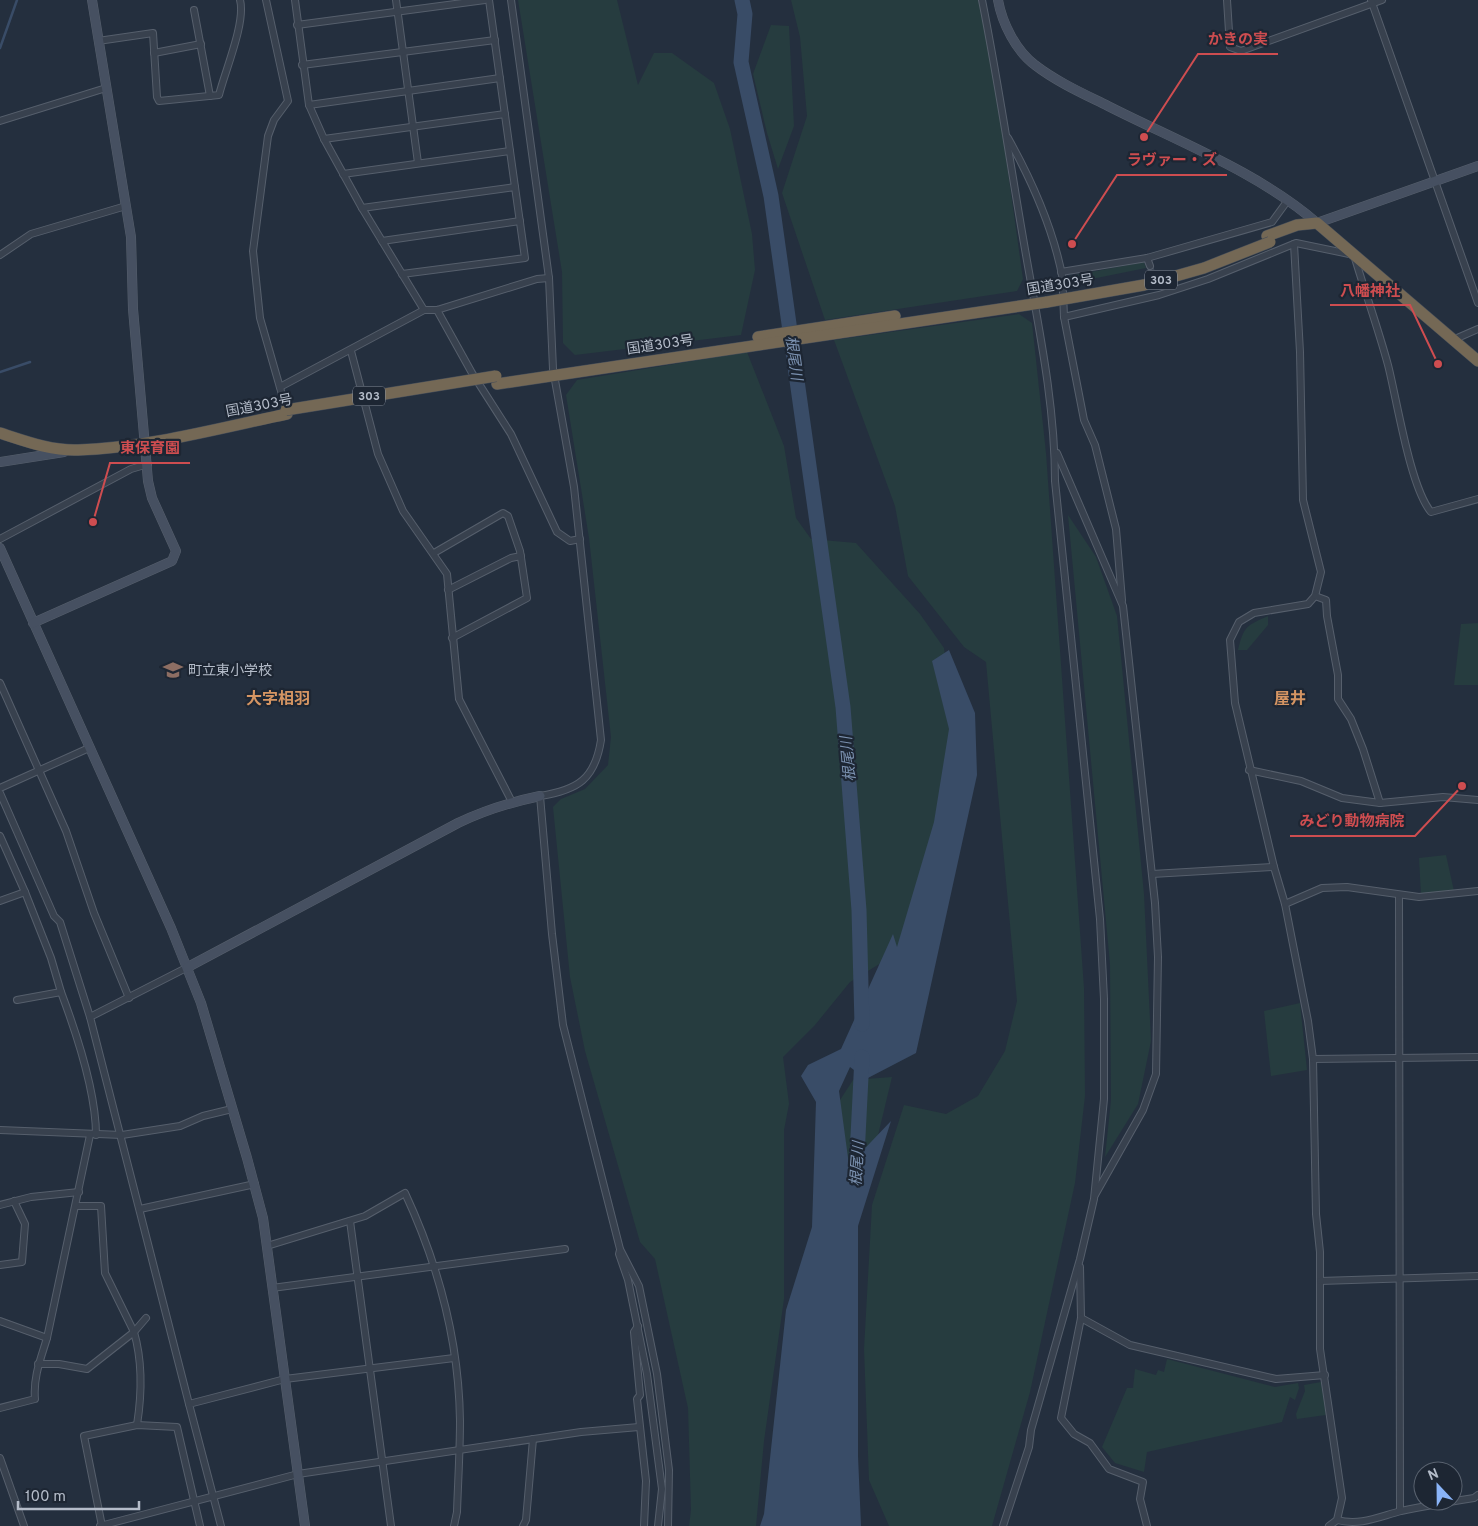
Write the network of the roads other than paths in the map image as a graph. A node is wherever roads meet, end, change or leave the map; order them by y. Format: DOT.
graph roads {
  1 [pos="92,0"];
  2 [pos="240,0"];
  3 [pos="266,0"];
  4 [pos="295,0"];
  5 [pos="396,0"];
  6 [pos="485,0"];
  7 [pos="489,0"];
  8 [pos="512,0"];
  9 [pos="982,0"];
  10 [pos="998,0"];
  11 [pos="1227,0"];
  12 [pos="1382,0"];
  13 [pos="1372,2"];
  14 [pos="194,10"];
  15 [pos="398,12"];
  16 [pos="297,26"];
  17 [pos="495,40"];
  18 [pos="98,41"];
  19 [pos="200,44"];
  20 [pos="404,52"];
  21 [pos="154,53"];
  22 [pos="302,65"];
  23 [pos="500,78"];
  24 [pos="106,88"];
  25 [pos="409,91"];
  26 [pos="210,96"];
  27 [pos="309,105"];
  28 [pos="505,114"];
  29 [pos="0,121"];
  30 [pos="414,126"];
  31 [pos="1006,135"];
  32 [pos="324,139"];
  33 [pos="510,151"];
  34 [pos="418,163"];
  35 [pos="1478,166"];
  36 [pos="343,174"];
  37 [pos="1434,180"];
  38 [pos="515,187"];
  39 [pos="1288,200"];
  40 [pos="126,206"];
  41 [pos="362,208"];
  42 [pos="520,221"];
  43 [pos="1317,223"];
  44 [pos="382,241"];
  45 [pos="1294,244"];
  46 [pos="0,254"];
  47 [pos="1354,256"];
  48 [pos="1147,258"];
  49 [pos="1150,266"];
  50 [pos="1061,272"];
  51 [pos="402,274"];
  52 [pos="548,278"];
  53 [pos="1063,280"];
  54 [pos="1063,292"];
  55 [pos="1034,300"];
  56 [pos="1478,303"];
  57 [pos="424,310"];
  58 [pos="438,310"];
  59 [pos="1064,317"];
  60 [pos="1478,329"];
  61 [pos="1455,339"];
  62 [pos="351,350"];
  63 [pos="1478,361"];
  64 [pos="554,372"];
  65 [pos="280,387"];
  66 [pos="286,412"];
  67 [pos="0,426"];
  68 [pos="0,433"];
  69 [pos="145,438"];
  70 [pos="1055,449"];
  71 [pos="77,450"];
  72 [pos="0,462"];
  73 [pos="148,464"];
  74 [pos="1478,499"];
  75 [pos="0,539"];
  76 [pos="580,539"];
  77 [pos="0,548"];
  78 [pos="434,553"];
  79 [pos="521,556"];
  80 [pos="448,590"];
  81 [pos="1315,596"];
  82 [pos="1123,606"];
  83 [pos="33,623"];
  84 [pos="452,638"];
  85 [pos="0,683"];
  86 [pos="89,748"];
  87 [pos="1249,770"];
  88 [pos="39,771"];
  89 [pos="0,788"];
  90 [pos="0,793"];
  91 [pos="540,796"];
  92 [pos="1478,800"];
  93 [pos="512,802"];
  94 [pos="1380,803"];
  95 [pos="0,836"];
  96 [pos="1274,867"];
  97 [pos="1152,874"];
  98 [pos="1478,891"];
  99 [pos="25,892"];
  100 [pos="1399,896"];
  101 [pos="0,901"];
  102 [pos="1285,904"];
  103 [pos="188,966"];
  104 [pos="61,992"];
  105 [pos="129,998"];
  106 [pos="17,1000"];
  107 [pos="90,1016"];
  108 [pos="1399,1057"];
  109 [pos="1478,1058"];
  110 [pos="1313,1059"];
  111 [pos="232,1109"];
  112 [pos="0,1130"];
  113 [pos="94,1135"];
  114 [pos="122,1135"];
  115 [pos="255,1184"];
  116 [pos="78,1192"];
  117 [pos="1094,1198"];
  118 [pos="14,1201"];
  119 [pos="0,1205"];
  120 [pos="76,1206"];
  121 [pos="140,1208"];
  122 [pos="350,1221"];
  123 [pos="267,1246"];
  124 [pos="565,1249"];
  125 [pos="620,1249"];
  126 [pos="1080,1259"];
  127 [pos="0,1265"];
  128 [pos="433,1266"];
  129 [pos="358,1276"];
  130 [pos="1478,1276"];
  131 [pos="1399,1278"];
  132 [pos="1320,1281"];
  133 [pos="272,1288"];
  134 [pos="146,1318"];
  135 [pos="1081,1318"];
  136 [pos="0,1321"];
  137 [pos="638,1326"];
  138 [pos="134,1332"];
  139 [pos="47,1338"];
  140 [pos="454,1358"];
  141 [pos="38,1364"];
  142 [pos="371,1368"];
  143 [pos="1325,1375"];
  144 [pos="285,1379"];
  145 [pos="189,1404"];
  146 [pos="0,1408"];
  147 [pos="137,1425"];
  148 [pos="640,1427"];
  149 [pos="533,1439"];
  150 [pos="459,1451"];
  151 [pos="0,1458"];
  152 [pos="383,1462"];
  153 [pos="298,1474"];
  154 [pos="1478,1494"];
  155 [pos="212,1495"];
  156 [pos="193,1500"];
  157 [pos="1400,1512"];
  158 [pos="1337,1520"];
  159 [pos="24,1526"];
  160 [pos="101,1526"];
  161 [pos="200,1526"];
  162 [pos="221,1526"];
  163 [pos="305,1526"];
  164 [pos="391,1526"];
  165 [pos="454,1526"];
  166 [pos="523,1526"];
  167 [pos="644,1526"];
  168 [pos="658,1526"];
  169 [pos="668,1526"];
  170 [pos="1003,1526"];
  171 [pos="1147,1526"];
  172 [pos="1329,1526"];
  1 -- 18 [label="street"];
  2 -- 26 [label="street"];
  3 -- 65 [label="street"];
  4 -- 16 [label="street"];
  5 -- 15 [label="street"];
  6 -- 15 [label="street"];
  7 -- 17 [label="street"];
  8 -- 52 [label="street"];
  9 -- 31 [label="street"];
  10 -- 39 [label="street"];
  11 -- 13 [label="street"];
  12 -- 13 [label="street"];
  13 -- 37 [label="street"];
  14 -- 19 [label="street"];
  15 -- 16 [label="street"];
  15 -- 20 [label="street"];
  16 -- 22 [label="street"];
  17 -- 20 [label="street"];
  17 -- 23 [label="street"];
  18 -- 21 [label="street"];
  18 -- 24 [label="street"];
  19 -- 21 [label="street"];
  19 -- 26 [label="street"];
  20 -- 22 [label="street"];
  20 -- 25 [label="street"];
  21 -- 26 [label="street"];
  22 -- 27 [label="street"];
  23 -- 25 [label="street"];
  23 -- 28 [label="street"];
  24 -- 29 [label="street"];
  24 -- 40 [label="street"];
  25 -- 27 [label="street"];
  25 -- 30 [label="street"];
  27 -- 32 [label="street"];
  28 -- 30 [label="street"];
  28 -- 33 [label="street"];
  30 -- 32 [label="street"];
  30 -- 34 [label="street"];
  31 -- 50 [label="street"];
  31 -- 55 [label="street"];
  32 -- 36 [label="street"];
  33 -- 34 [label="street"];
  33 -- 38 [label="street"];
  34 -- 36 [label="street"];
  35 -- 37 [label="street"];
  36 -- 41 [label="street"];
  37 -- 43 [label="street"];
  37 -- 56 [label="street"];
  38 -- 41 [label="street"];
  38 -- 42 [label="street"];
  39 -- 43 [label="street"];
  39 -- 48 [label="street"];
  40 -- 46 [label="street"];
  40 -- 69 [label="street"];
  41 -- 44 [label="street"];
  42 -- 44 [label="street"];
  42 -- 51 [label="street"];
  43 -- 47 [label="highway"];
  43 -- 55 [label="highway, 国道303号 / 303, bridge"];
  44 -- 51 [label="street"];
  45 -- 47 [label="street"];
  45 -- 59 [label="street"];
  45 -- 81 [label="street"];
  47 -- 61 [label="highway"];
  47 -- 74 [label="street"];
  48 -- 49 [label="street"];
  48 -- 50 [label="street"];
  50 -- 53 [label="street"];
  51 -- 57 [label="street"];
  52 -- 58 [label="street"];
  52 -- 64 [label="street"];
  54 -- 59 [label="street"];
  55 -- 64 [label="highway, 国道303号 / 303"];
  55 -- 70 [label="street"];
  57 -- 58 [label="street"];
  57 -- 62 [label="street"];
  58 -- 76 [label="street"];
  59 -- 82 [label="street"];
  60 -- 61 [label="street"];
  61 -- 63 [label="highway"];
  62 -- 65 [label="street"];
  62 -- 78 [label="street"];
  64 -- 66 [label="highway, 国道303号 / 303"];
  64 -- 76 [label="street"];
  65 -- 66 [label="street"];
  66 -- 69 [label="highway, 国道303号 / 303"];
  67 -- 69 [label="highway, 国道303号 / 303"];
  68 -- 71 [label="highway, 国道303号 / 303"];
  69 -- 71 [label="highway, 国道303号 / 303"];
  69 -- 73 [label="street"];
  70 -- 82 [label="street"];
  70 -- 117 [label="street"];
  71 -- 72 [label="street"];
  73 -- 75 [label="street"];
  73 -- 83 [label="street"];
  76 -- 91 [label="street"];
  77 -- 83 [label="street"];
  78 -- 79 [label="street"];
  78 -- 80 [label="street"];
  79 -- 80 [label="street"];
  79 -- 84 [label="street"];
  80 -- 84 [label="street"];
  81 -- 87 [label="street"];
  81 -- 94 [label="street"];
  82 -- 97 [label="street"];
  83 -- 86 [label="street"];
  84 -- 93 [label="street"];
  85 -- 88 [label="street"];
  86 -- 88 [label="street"];
  86 -- 103 [label="street"];
  87 -- 94 [label="street"];
  87 -- 96 [label="street"];
  88 -- 89 [label="street"];
  88 -- 105 [label="street"];
  90 -- 107 [label="street"];
  91 -- 93 [label="street"];
  91 -- 125 [label="street"];
  92 -- 94 [label="street"];
  93 -- 103 [label="street"];
  95 -- 99 [label="street"];
  96 -- 97 [label="street"];
  96 -- 102 [label="street"];
  97 -- 117 [label="street"];
  98 -- 100 [label="street"];
  99 -- 101 [label="street"];
  99 -- 104 [label="street"];
  100 -- 102 [label="street"];
  100 -- 108 [label="street"];
  102 -- 110 [label="street"];
  103 -- 105 [label="street"];
  103 -- 111 [label="street"];
  104 -- 106 [label="street"];
  104 -- 113 [label="street"];
  105 -- 107 [label="street"];
  107 -- 114 [label="street"];
  108 -- 109 [label="street"];
  108 -- 110 [label="street"];
  108 -- 131 [label="street"];
  110 -- 132 [label="street"];
  111 -- 114 [label="street"];
  111 -- 115 [label="street"];
  112 -- 113 [label="street"];
  113 -- 114 [label="street"];
  113 -- 116 [label="street"];
  114 -- 121 [label="street"];
  115 -- 121 [label="street"];
  115 -- 123 [label="street"];
  116 -- 118 [label="street"];
  116 -- 120 [label="street"];
  117 -- 126 [label="street"];
  118 -- 119 [label="street"];
  118 -- 127 [label="street"];
  120 -- 138 [label="street"];
  120 -- 139 [label="street"];
  121 -- 145 [label="street"];
  122 -- 123 [label="street"];
  122 -- 128 [label="street"];
  122 -- 129 [label="street"];
  123 -- 133 [label="street"];
  124 -- 128 [label="street"];
  125 -- 137 [label="street"];
  125 -- 169 [label="street"];
  126 -- 135 [label="street"];
  126 -- 170 [label="street"];
  128 -- 129 [label="street"];
  128 -- 140 [label="street"];
  129 -- 133 [label="street"];
  129 -- 142 [label="street"];
  130 -- 131 [label="street"];
  131 -- 132 [label="street"];
  131 -- 157 [label="street"];
  132 -- 143 [label="street"];
  133 -- 144 [label="street"];
  134 -- 138 [label="street"];
  135 -- 143 [label="street"];
  135 -- 171 [label="street"];
  136 -- 139 [label="street"];
  137 -- 148 [label="street"];
  137 -- 168 [label="street"];
  138 -- 141 [label="street"];
  138 -- 147 [label="street"];
  139 -- 141 [label="street"];
  140 -- 142 [label="street"];
  140 -- 150 [label="street"];
  141 -- 146 [label="street"];
  142 -- 144 [label="street"];
  142 -- 152 [label="street"];
  143 -- 158 [label="street"];
  144 -- 145 [label="street"];
  144 -- 153 [label="street"];
  145 -- 155 [label="street"];
  147 -- 156 [label="street"];
  147 -- 160 [label="street"];
  148 -- 149 [label="street"];
  148 -- 167 [label="street"];
  149 -- 150 [label="street"];
  149 -- 166 [label="street"];
  150 -- 152 [label="street"];
  150 -- 165 [label="street"];
  151 -- 159 [label="street"];
  152 -- 153 [label="street"];
  152 -- 164 [label="street"];
  153 -- 155 [label="street"];
  153 -- 163 [label="street"];
  154 -- 157 [label="street"];
  155 -- 156 [label="street"];
  155 -- 162 [label="street"];
  156 -- 160 [label="street"];
  156 -- 161 [label="street"];
  157 -- 158 [label="street"];
  158 -- 172 [label="street"];
}
